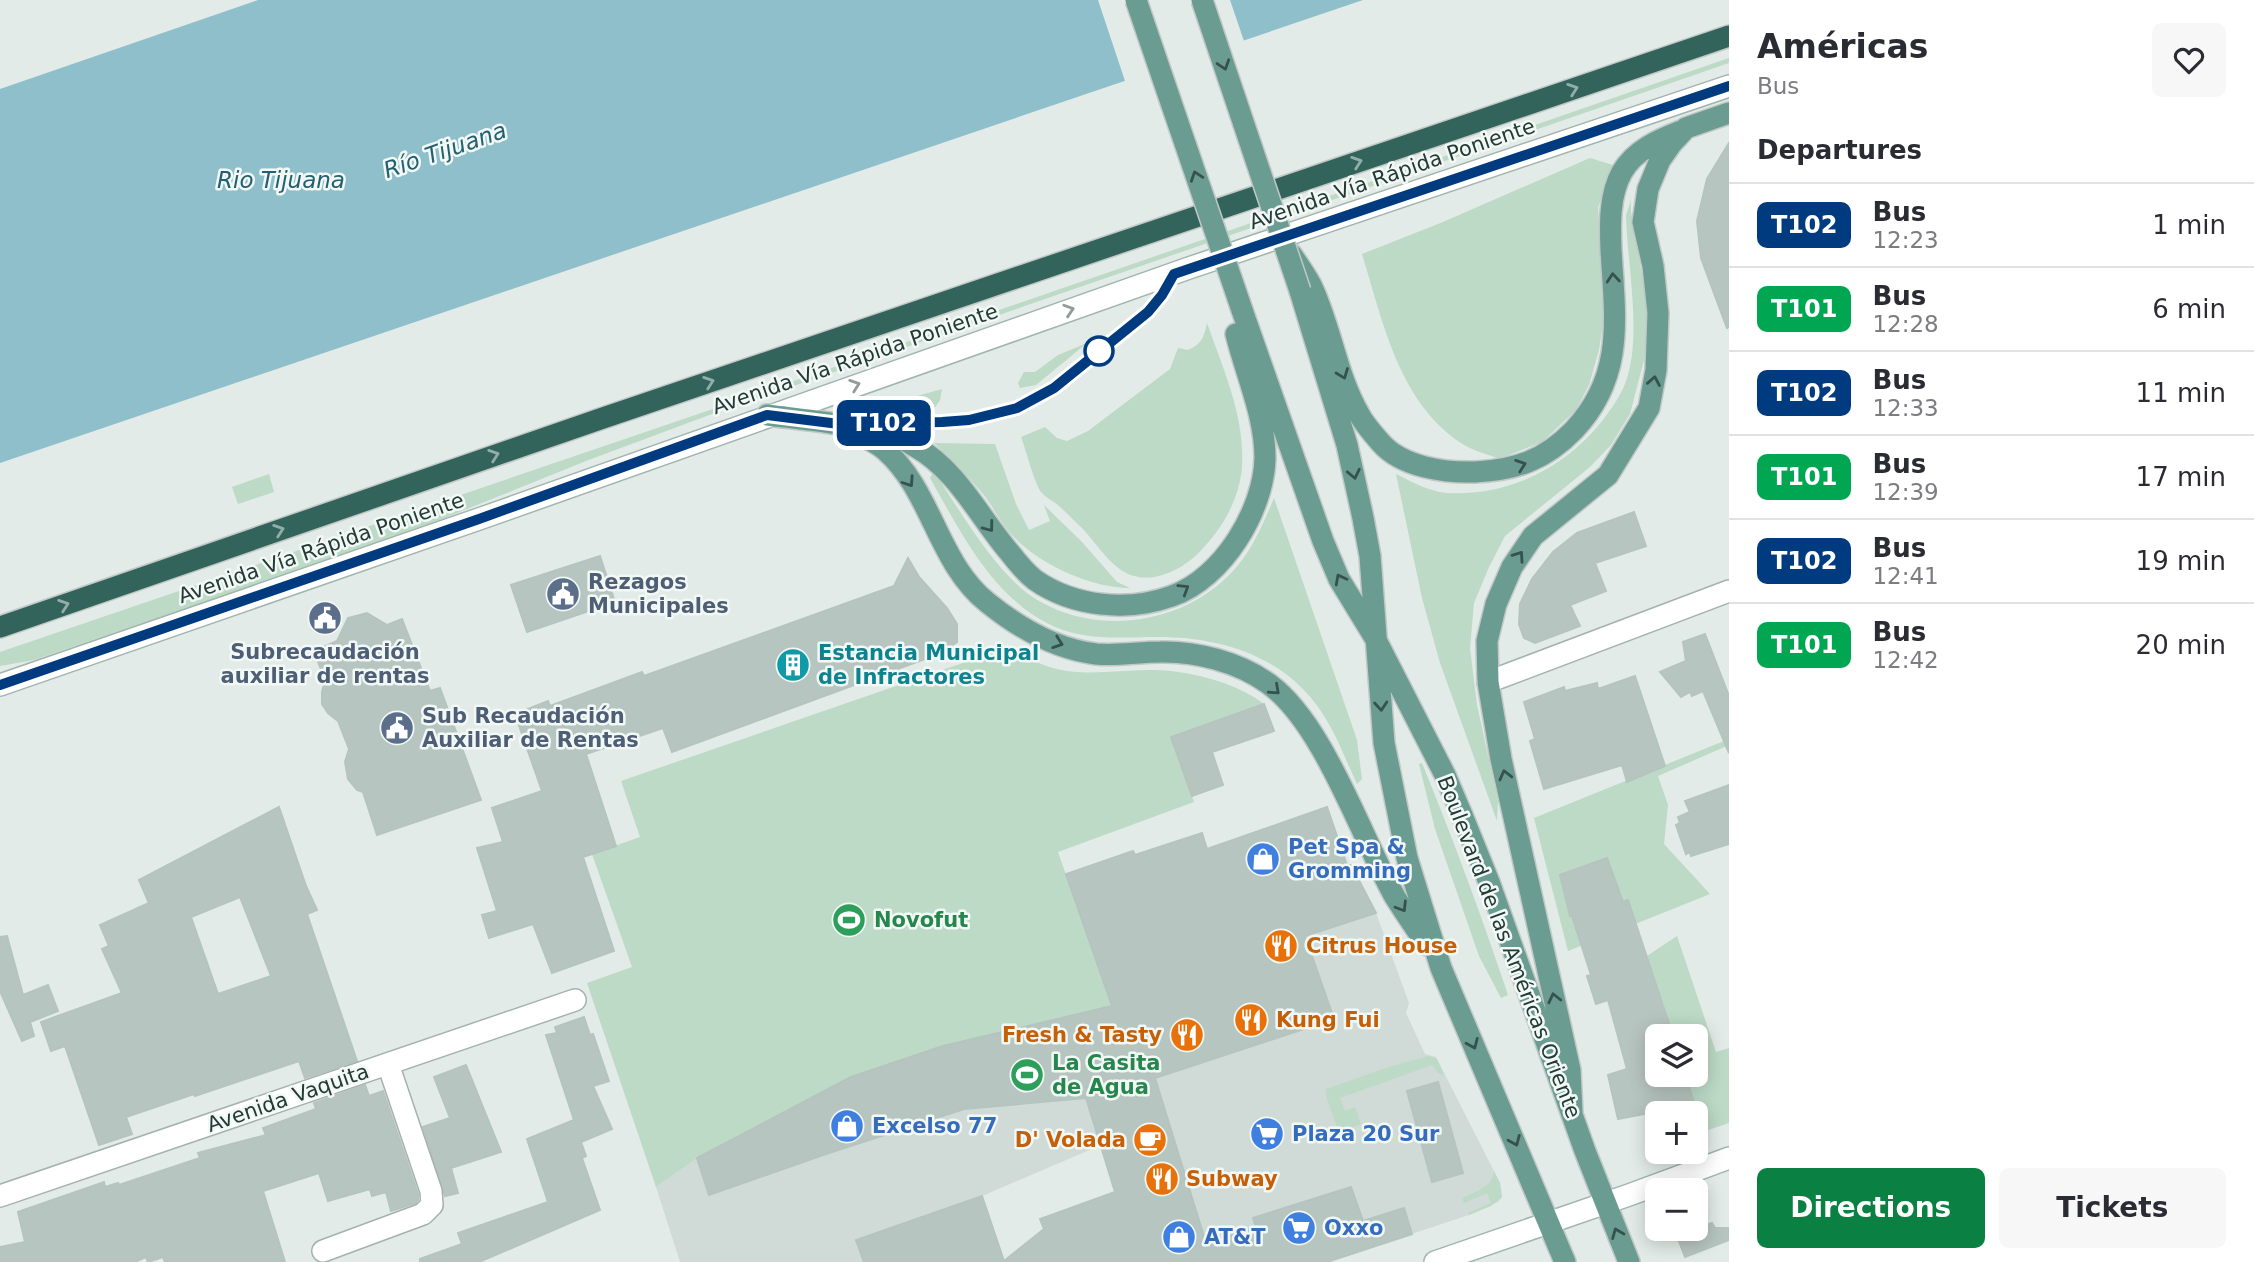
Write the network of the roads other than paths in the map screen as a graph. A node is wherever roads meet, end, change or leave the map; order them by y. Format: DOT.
graph roads {
  1 [pos="1136,0"];
  2 [pos="1202,0"];
  3 [pos="1729,36"];
  4 [pos="1729,86"];
  5 [pos="1729,113"];
  6 [pos="1686,128"];
  7 [pos="1306,289"];
  8 [pos="1236,312"];
  9 [pos="767,415"];
  10 [pos="839,424"];
  11 [pos="1729,591"];
  12 [pos="0,627"];
  13 [pos="1375,638"];
  14 [pos="1488,682"];
  15 [pos="0,685"];
  16 [pos="1441,968"];
  17 [pos="575,1000"];
  18 [pos="388,1064"];
  19 [pos="1572,1113"];
  20 [pos="1729,1158"];
  21 [pos="0,1196"];
  22 [pos="1605,1204"];
  23 [pos="1549,1223"];
  24 [pos="323,1251"];
  25 [pos="1444,1261"];
  26 [pos="1565,1262"];
  27 [pos="1629,1262"];
  8 -- 1 [label="main road, Boulevard de las Américas Oriente, one-way, bridge"];
  2 -- 7 [label="main road, Boulevard de las Américas Oriente, one-way, bridge"];
  12 -- 3 [label="highway, Avenida Vía Rápida Poniente, one-way"];
  9 -- 4 [label="main road, Avenida Vía Rápida Poniente, one-way"];
  5 -- 6 [label="main road"];
  7 -- 6 [label="main road, one-way"];
  14 -- 6 [label="main road, one-way"];
  7 -- 13 [label="main road, Boulevard de las Américas Oriente, one-way"];
  10 -- 8 [label="main road, one-way"];
  13 -- 8 [label="main road, Boulevard de las Américas Oriente, one-way"];
  9 -- 10 [label="main road"];
  9 -- 15 [label="main road, Avenida Vía Rápida Poniente"];
  10 -- 16 [label="main road, one-way"];
  11 -- 14 [label="main road"];
  13 -- 16 [label="main road, Boulevard de las Américas Oriente, one-way"];
  13 -- 19 [label="main road, Boulevard de las Américas Oriente"];
  19 -- 14 [label="main road, one-way"];
  16 -- 23 [label="main road, Boulevard de las Américas Oriente, one-way"];
  17 -- 18 [label="main road, Avenida Vaquita"];
  18 -- 21 [label="main road, Avenida Vaquita"];
  18 -- 24 [label="main road"];
  19 -- 22 [label="main road, Boulevard de las Américas Oriente"];
  20 -- 22 [label="main road"];
  22 -- 23 [label="main road"];
  27 -- 22 [label="main road, Boulevard de las Américas Oriente, one-way"];
  23 -- 25 [label="main road"];
  23 -- 26 [label="main road, Boulevard de las Américas Oriente"];
}
